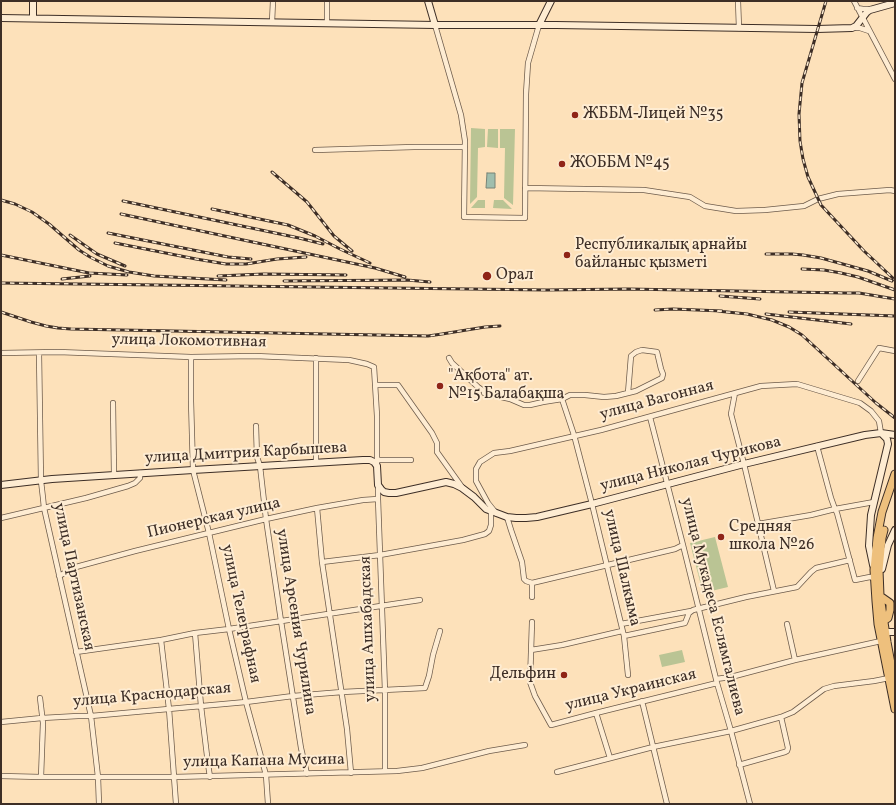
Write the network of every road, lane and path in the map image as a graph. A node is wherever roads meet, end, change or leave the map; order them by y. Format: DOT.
graph roads {
  1 [pos="33,1"];
  2 [pos="273,1"];
  3 [pos="327,1"];
  4 [pos="428,1"];
  5 [pos="551,1"];
  6 [pos="738,1"];
  7 [pos="854,1"];
  8 [pos="895,3"];
  9 [pos="857,8"];
  10 [pos="873,8"];
  11 [pos="1,18"];
  12 [pos="33,18"];
  13 [pos="862,18"];
  14 [pos="272,22"];
  15 [pos="327,23"];
  16 [pos="435,25"];
  17 [pos="539,25"];
  18 [pos="739,28"];
  19 [pos="852,28"];
  20 [pos="869,30"];
  21 [pos="895,79"];
  22 [pos="465,147"];
  23 [pos="315,150"];
  24 [pos="525,188"];
  25 [pos="895,191"];
  26 [pos="895,351"];
  27 [pos="1,353"];
  28 [pos="38,353"];
  29 [pos="192,356"];
  30 [pos="316,358"];
  31 [pos="449,358"];
  32 [pos="858,381"];
  33 [pos="375,385"];
  34 [pos="628,393"];
  35 [pos="735,393"];
  36 [pos="562,399"];
  37 [pos="113,404"];
  38 [pos="650,417"];
  39 [pos="256,426"];
  40 [pos="880,433"];
  41 [pos="574,435"];
  42 [pos="895,435"];
  43 [pos="888,444"];
  44 [pos="817,446"];
  45 [pos="411,460"];
  46 [pos="316,463"];
  47 [pos="377,463"];
  48 [pos="744,464"];
  49 [pos="260,466"];
  50 [pos="193,470"];
  51 [pos="140,473"];
  52 [pos="895,474"];
  53 [pos="114,475"];
  54 [pos="41,481"];
  55 [pos="667,484"];
  56 [pos="378,485"];
  57 [pos="1,486"];
  58 [pos="462,488"];
  59 [pos="895,488"];
  60 [pos="378,499"];
  61 [pos="874,502"];
  62 [pos="592,504"];
  63 [pos="46,508"];
  64 [pos="316,508"];
  65 [pos="835,509"];
  66 [pos="493,512"];
  67 [pos="507,516"];
  68 [pos="1,518"];
  69 [pos="266,519"];
  70 [pos="758,524"];
  71 [pos="895,530"];
  72 [pos="209,533"];
  73 [pos="683,545"];
  74 [pos="380,555"];
  75 [pos="850,560"];
  76 [pos="322,562"];
  77 [pos="606,566"];
  78 [pos="874,570"];
  79 [pos="59,576"];
  80 [pos="874,578"];
  81 [pos="532,584"];
  82 [pos="880,586"];
  83 [pos="774,591"];
  84 [pos="880,596"];
  85 [pos="532,597"];
  86 [pos="420,600"];
  87 [pos="382,605"];
  88 [pos="892,605"];
  89 [pos="699,609"];
  90 [pos="693,610"];
  91 [pos="330,614"];
  92 [pos="281,621"];
  93 [pos="532,622"];
  94 [pos="881,623"];
  95 [pos="621,624"];
  96 [pos="787,624"];
  97 [pos="229,629"];
  98 [pos="440,631"];
  99 [pos="622,631"];
  100 [pos="883,632"];
  101 [pos="895,632"];
  102 [pos="195,633"];
  103 [pos="624,636"];
  104 [pos="161,640"];
  105 [pos="881,641"];
  106 [pos="531,650"];
  107 [pos="76,652"];
  108 [pos="795,660"];
  109 [pos="628,675"];
  110 [pos="717,681"];
  111 [pos="893,681"];
  112 [pos="385,691"];
  113 [pos="342,692"];
  114 [pos="293,696"];
  115 [pos="40,698"];
  116 [pos="642,701"];
  117 [pos="246,702"];
  118 [pos="201,706"];
  119 [pos="170,708"];
  120 [pos="895,709"];
  121 [pos="596,713"];
  122 [pos="91,716"];
  123 [pos="781,717"];
  124 [pos="42,718"];
  125 [pos="1,722"];
  126 [pos="731,731"];
  127 [pos="525,745"];
  128 [pos="653,748"];
  129 [pos="610,758"];
  130 [pos="739,765"];
  131 [pos="385,771"];
  132 [pos="557,772"];
  133 [pos="351,773"];
  134 [pos="306,774"];
  135 [pos="266,775"];
  136 [pos="1,776"];
  137 [pos="41,777"];
  138 [pos="98,777"];
  139 [pos="174,777"];
  140 [pos="210,777"];
  141 [pos="99,804"];
  142 [pos="176,804"];
  143 [pos="268,804"];
  144 [pos="667,804"];
  145 [pos="750,804"];
  1 -- 12 [label="street"];
  2 -- 14 [label="street"];
  3 -- 15 [label="street"];
  4 -- 16 [label="street"];
  5 -- 17 [label="street"];
  6 -- 18 [label="street"];
  7 -- 9 [label="street"];
  8 -- 10 [label="street"];
  9 -- 10 [label="street"];
  9 -- 13 [label="street"];
  10 -- 13 [label="street"];
  11 -- 12 [label="street"];
  12 -- 14 [label="street"];
  13 -- 19 [label="street"];
  13 -- 20 [label="street"];
  14 -- 15 [label="street"];
  15 -- 16 [label="street"];
  16 -- 17 [label="street"];
  16 -- 22 [label="street"];
  17 -- 18 [label="street"];
  17 -- 24 [label="street"];
  18 -- 19 [label="street"];
  19 -- 20 [label="street"];
  20 -- 21 [label="street"];
  22 -- 23 [label="street"];
  22 -- 24 [label="street"];
  24 -- 25 [label="street"];
  26 -- 32 [label="street"];
  27 -- 28 [label="street, улица Локомотивная"];
  28 -- 29 [label="street, улица Локомотивная"];
  28 -- 54 [label="street, улица Партизанская"];
  29 -- 30 [label="street, улица Локомотивная"];
  29 -- 50 [label="street, улица Телеграфная"];
  30 -- 33 [label="street, улица Локомотивная"];
  30 -- 46 [label="street"];
  31 -- 36 [label="street"];
  33 -- 47 [label="street"];
  33 -- 58 [label="street"];
  34 -- 34 [label="street"];
  34 -- 36 [label="street"];
  35 -- 38 [label="street, улица Вагонная"];
  35 -- 40 [label="street, улица Вагонная"];
  35 -- 48 [label="street"];
  36 -- 41 [label="street, улица Шалкыма"];
  37 -- 53 [label="street"];
  38 -- 41 [label="street, улица Вагонная"];
  38 -- 55 [label="street, улица Мукадеса Еслямгалиева"];
  39 -- 49 [label="street, улица Арсения Чурилина"];
  40 -- 42 [label="street, улица Николая Чурикова"];
  40 -- 43 [label="street"];
  40 -- 44 [label="street, улица Николая Чурикова"];
  41 -- 62 [label="street, улица Шалкыма"];
  41 -- 66 [label="street, улица Вагонная"];
  42 -- 43 [label="street"];
  43 -- 61 [label="street"];
  44 -- 48 [label="street, улица Николая Чурикова"];
  44 -- 65 [label="street"];
  45 -- 47 [label="street, улица Дмитрия Карбышева"];
  46 -- 47 [label="street, улица Дмитрия Карбышева"];
  46 -- 49 [label="street, улица Дмитрия Карбышева"];
  47 -- 56 [label="street"];
  48 -- 55 [label="street, улица Николая Чурикова"];
  48 -- 70 [label="street"];
  49 -- 50 [label="street, улица Дмитрия Карбышева"];
  49 -- 69 [label="street, улица Арсения Чурилина"];
  50 -- 51 [label="street, улица Дмитрия Карбышева"];
  50 -- 72 [label="street, улица Телеграфная"];
  51 -- 53 [label="street, улица Дмитрия Карбышева"];
  51 -- 63 [label="street"];
  52 -- 78 [label="main road"];
  53 -- 54 [label="street, улица Дмитрия Карбышева"];
  54 -- 57 [label="street, улица Дмитрия Карбышева"];
  54 -- 63 [label="street, улица Партизанская"];
  55 -- 62 [label="street, улица Николая Чурикова"];
  55 -- 73 [label="street, улица Мукадеса Еслямгалиева"];
  56 -- 58 [label="street"];
  56 -- 60 [label="street, улица Ашхабадская"];
  58 -- 66 [label="street"];
  59 -- 82 [label="main road"];
  60 -- 64 [label="street, Пионерская улица"];
  60 -- 74 [label="street, улица Ашхабадская"];
  61 -- 65 [label="street"];
  61 -- 78 [label="street"];
  62 -- 67 [label="street, улица Николая Чурикова"];
  62 -- 77 [label="street, улица Шалкыма"];
  63 -- 68 [label="street"];
  63 -- 79 [label="street, улица Партизанская"];
  64 -- 69 [label="street, Пионерская улица"];
  64 -- 76 [label="street"];
  65 -- 70 [label="street"];
  65 -- 75 [label="street"];
  66 -- 67 [label="street, улица Николая Чурикова"];
  66 -- 74 [label="street"];
  67 -- 81 [label="street"];
  69 -- 72 [label="street, Пионерская улица"];
  69 -- 92 [label="street, улица Арсения Чурилина"];
  70 -- 83 [label="street"];
  71 -- 82 [label="street"];
  72 -- 79 [label="street, Пионерская улица"];
  72 -- 97 [label="street, улица Телеграфная"];
  73 -- 77 [label="street"];
  73 -- 89 [label="street, улица Мукадеса Еслямгалиева"];
  74 -- 76 [label="street"];
  74 -- 87 [label="street, улица Ашхабадская"];
  75 -- 80 [label="street"];
  75 -- 83 [label="street"];
  76 -- 91 [label="street"];
  77 -- 81 [label="street"];
  77 -- 95 [label="street, улица Шалкыма"];
  78 -- 80 [label="main road"];
  79 -- 107 [label="street, улица Партизанская"];
  80 -- 94 [label="main road"];
  81 -- 85 [label="street"];
  82 -- 84 [label="main road"];
  83 -- 89 [label="street"];
  84 -- 88 [label="main road"];
  84 -- 94 [label="main road"];
  86 -- 87 [label="street"];
  87 -- 91 [label="street"];
  87 -- 112 [label="street, улица Ашхабадская"];
  88 -- 94 [label="main road"];
  89 -- 90 [label="street"];
  89 -- 110 [label="street, улица Мукадеса Еслямгалиева"];
  90 -- 95 [label="street"];
  90 -- 103 [label="street"];
  91 -- 92 [label="street"];
  91 -- 113 [label="street"];
  92 -- 97 [label="street"];
  92 -- 114 [label="street, улица Арсения Чурилина"];
  93 -- 106 [label="street"];
  94 -- 100 [label="main road"];
  95 -- 99 [label="street, улица Шалкыма"];
  96 -- 108 [label="street"];
  97 -- 102 [label="street"];
  97 -- 117 [label="street, улица Телеграфная"];
  98 -- 112 [label="street, улица Краснодарская"];
  99 -- 103 [label="street, улица Шалкыма"];
  99 -- 106 [label="street"];
  100 -- 101 [label="street"];
  100 -- 105 [label="main road"];
  100 -- 111 [label="main road"];
  102 -- 104 [label="street"];
  102 -- 118 [label="street"];
  103 -- 109 [label="street, улица Шалкыма"];
  104 -- 107 [label="street"];
  104 -- 119 [label="street"];
  105 -- 108 [label="street, улица Украинская"];
  105 -- 111 [label="main road"];
  106 -- 121 [label="street, улица Украинская"];
  107 -- 122 [label="street, улица Партизанская"];
  108 -- 110 [label="street, улица Украинская"];
  110 -- 116 [label="street, улица Украинская"];
  110 -- 126 [label="street, улица Мукадеса Еслямгалиева"];
  111 -- 120 [label="main road"];
  111 -- 123 [label="street"];
  112 -- 113 [label="street, улица Краснодарская"];
  112 -- 131 [label="street, улица Ашхабадская"];
  113 -- 114 [label="street, улица Краснодарская"];
  113 -- 133 [label="street"];
  114 -- 117 [label="street, улица Краснодарская"];
  114 -- 134 [label="street, улица Арсения Чурилина"];
  115 -- 124 [label="street"];
  116 -- 121 [label="street, улица Украинская"];
  116 -- 128 [label="street"];
  117 -- 118 [label="street, улица Краснодарская"];
  117 -- 135 [label="street, улица Телеграфная"];
  118 -- 119 [label="street, улица Краснодарская"];
  118 -- 140 [label="street"];
  119 -- 122 [label="street, улица Краснодарская"];
  119 -- 139 [label="street"];
  121 -- 129 [label="street"];
  122 -- 124 [label="street, улица Краснодарская"];
  122 -- 138 [label="street, улица Партизанская"];
  123 -- 126 [label="street"];
  123 -- 130 [label="street"];
  124 -- 125 [label="street, улица Краснодарская"];
  124 -- 137 [label="street"];
  126 -- 128 [label="street"];
  126 -- 130 [label="street, улица Мукадеса Еслямгалиева"];
  127 -- 131 [label="street, улица Капана Мусина"];
  128 -- 129 [label="street"];
  128 -- 144 [label="street"];
  129 -- 132 [label="street"];
  130 -- 145 [label="street, улица Мукадеса Еслямгалиева"];
  131 -- 133 [label="street, улица Капана Мусина"];
  133 -- 134 [label="street, улица Капана Мусина"];
  134 -- 135 [label="street, улица Капана Мусина"];
  135 -- 140 [label="street, улица Капана Мусина"];
  135 -- 143 [label="street, улица Телеграфная"];
  136 -- 137 [label="street, улица Капана Мусина"];
  137 -- 138 [label="street, улица Капана Мусина"];
  138 -- 139 [label="street, улица Капана Мусина"];
  138 -- 141 [label="street, улица Партизанская"];
  139 -- 140 [label="street, улица Капана Мусина"];
  139 -- 142 [label="street"];
}
